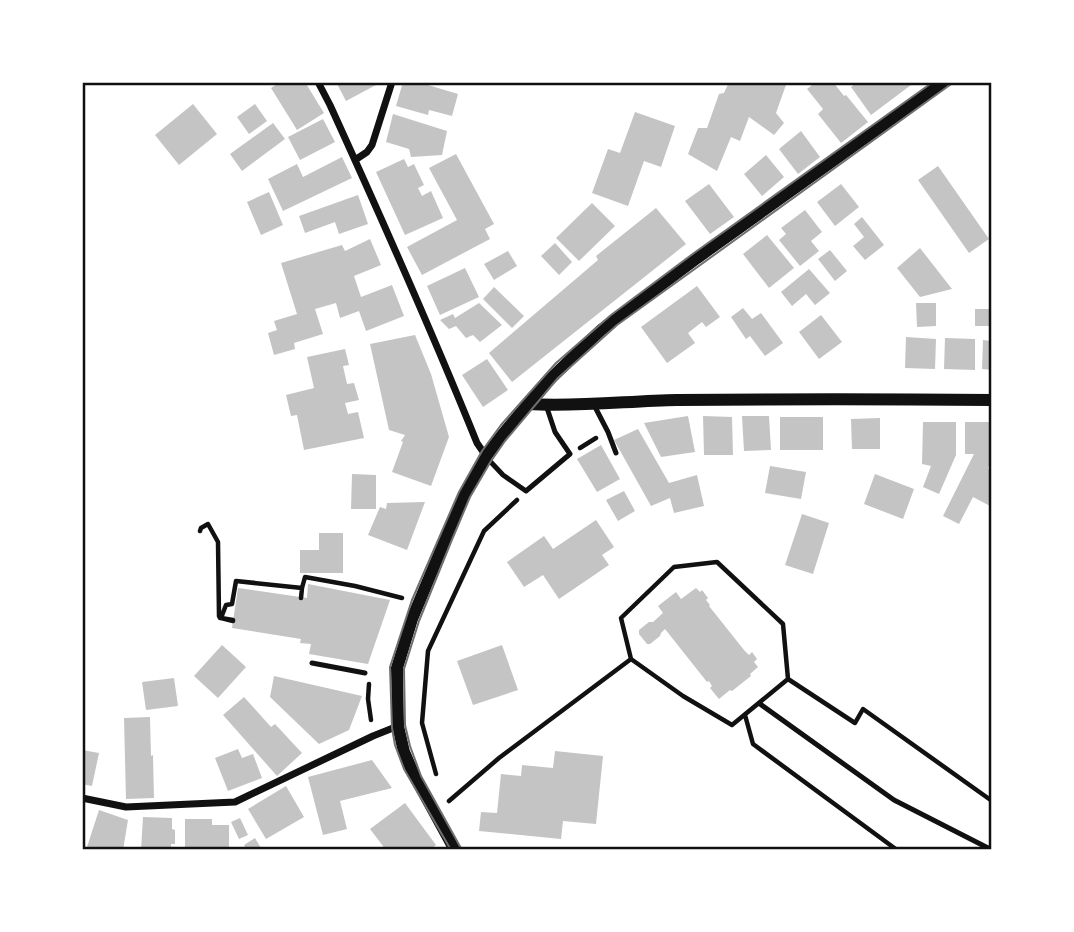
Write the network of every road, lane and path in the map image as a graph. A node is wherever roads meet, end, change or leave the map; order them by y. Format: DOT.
graph roads {
  1 [pos="318,82"];
  2 [pos="392,82"];
  3 [pos="943,82"];
  4 [pos="355,160"];
  5 [pos="992,400"];
  6 [pos="528,404"];
  7 [pos="546,405"];
  8 [pos="594,405"];
  9 [pos="616,453"];
  10 [pos="486,456"];
  11 [pos="526,491"];
  12 [pos="200,531"];
  13 [pos="302,588"];
  14 [pos="301,598"];
  15 [pos="419,602"];
  16 [pos="221,618"];
  17 [pos="233,621"];
  18 [pos="631,659"];
  19 [pos="312,663"];
  20 [pos="365,673"];
  21 [pos="788,679"];
  22 [pos="760,704"];
  23 [pos="745,715"];
  24 [pos="398,726"];
  25 [pos="441,784"];
  26 [pos="445,792"];
  27 [pos="82,798"];
  28 [pos="992,801"];
  29 [pos="455,850"];
  30 [pos="897,850"];
  31 [pos="992,850"];
  1 -- 4 [label="street"];
  2 -- 4 [label="street"];
  3 -- 6 [label="street"];
  4 -- 10 [label="street"];
  5 -- 8 [label="street"];
  6 -- 7 [label="street"];
  6 -- 10 [label="street"];
  7 -- 8 [label="street"];
  7 -- 11 [label="lane"];
  8 -- 9 [label="lane"];
  10 -- 11 [label="lane"];
  10 -- 15 [label="street"];
  11 -- 25 [label="path"];
  12 -- 16 [label="path"];
  13 -- 14 [label="path"];
  13 -- 15 [label="path"];
  13 -- 16 [label="path"];
  15 -- 24 [label="street"];
  16 -- 17 [label="path"];
  18 -- 21 [label="path"];
  18 -- 23 [label="path"];
  18 -- 26 [label="path"];
  19 -- 20 [label="lane"];
  21 -- 22 [label="path"];
  21 -- 28 [label="path"];
  22 -- 23 [label="path"];
  22 -- 31 [label="lane"];
  23 -- 30 [label="path"];
  24 -- 27 [label="street"];
  24 -- 29 [label="street"];
}
